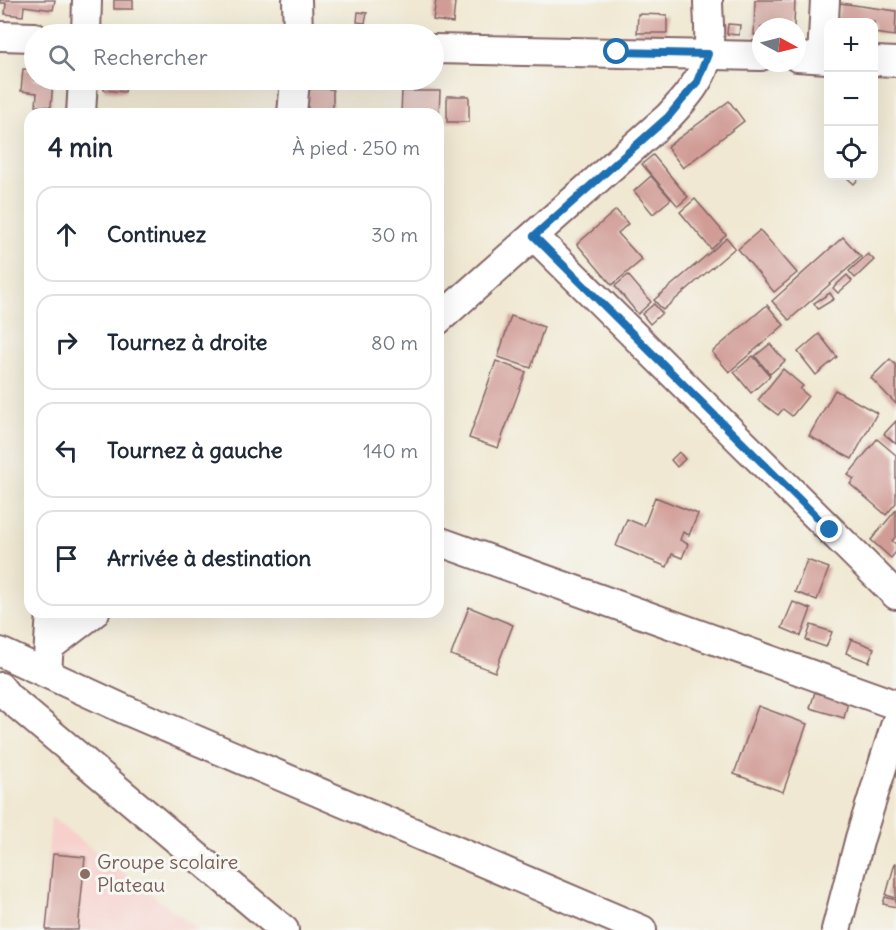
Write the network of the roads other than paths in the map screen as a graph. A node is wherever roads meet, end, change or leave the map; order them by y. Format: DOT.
graph roads {
  1 [pos="87,0"];
  2 [pos="297,0"];
  3 [pos="708,0"];
  4 [pos="825,0"];
  5 [pos="86,24"];
  6 [pos="298,24"];
  7 [pos="0,36"];
  8 [pos="24,37"];
  9 [pos="444,49"];
  10 [pos="708,54"];
  11 [pos="752,56"];
  12 [pos="816,58"];
  13 [pos="878,61"];
  14 [pos="896,62"];
  15 [pos="82,90"];
  16 [pos="294,90"];
  17 [pos="81,108"];
  18 [pos="293,108"];
  19 [pos="534,236"];
  20 [pos="444,315"];
  21 [pos="444,543"];
  22 [pos="896,595"];
  23 [pos="51,618"];
  24 [pos="89,618"];
  25 [pos="0,652"];
  26 [pos="48,660"];
  27 [pos="0,687"];
  28 [pos="896,705"];
  29 [pos="896,723"];
  30 [pos="284,930"];
  31 [pos="642,930"];
  32 [pos="836,930"];
  1 -- 5 [label="street"];
  2 -- 6 [label="street"];
  3 -- 10 [label="street"];
  4 -- 12 [label="street"];
  7 -- 8 [label="street"];
  9 -- 10 [label="street"];
  10 -- 11 [label="street"];
  10 -- 19 [label="street"];
  13 -- 14 [label="street"];
  15 -- 17 [label="street"];
  16 -- 18 [label="street"];
  19 -- 20 [label="street"];
  19 -- 22 [label="street"];
  21 -- 28 [label="street"];
  23 -- 26 [label="street"];
  24 -- 26 [label="street"];
  25 -- 26 [label="street"];
  26 -- 31 [label="street"];
  27 -- 30 [label="street"];
  29 -- 32 [label="street"];
}
